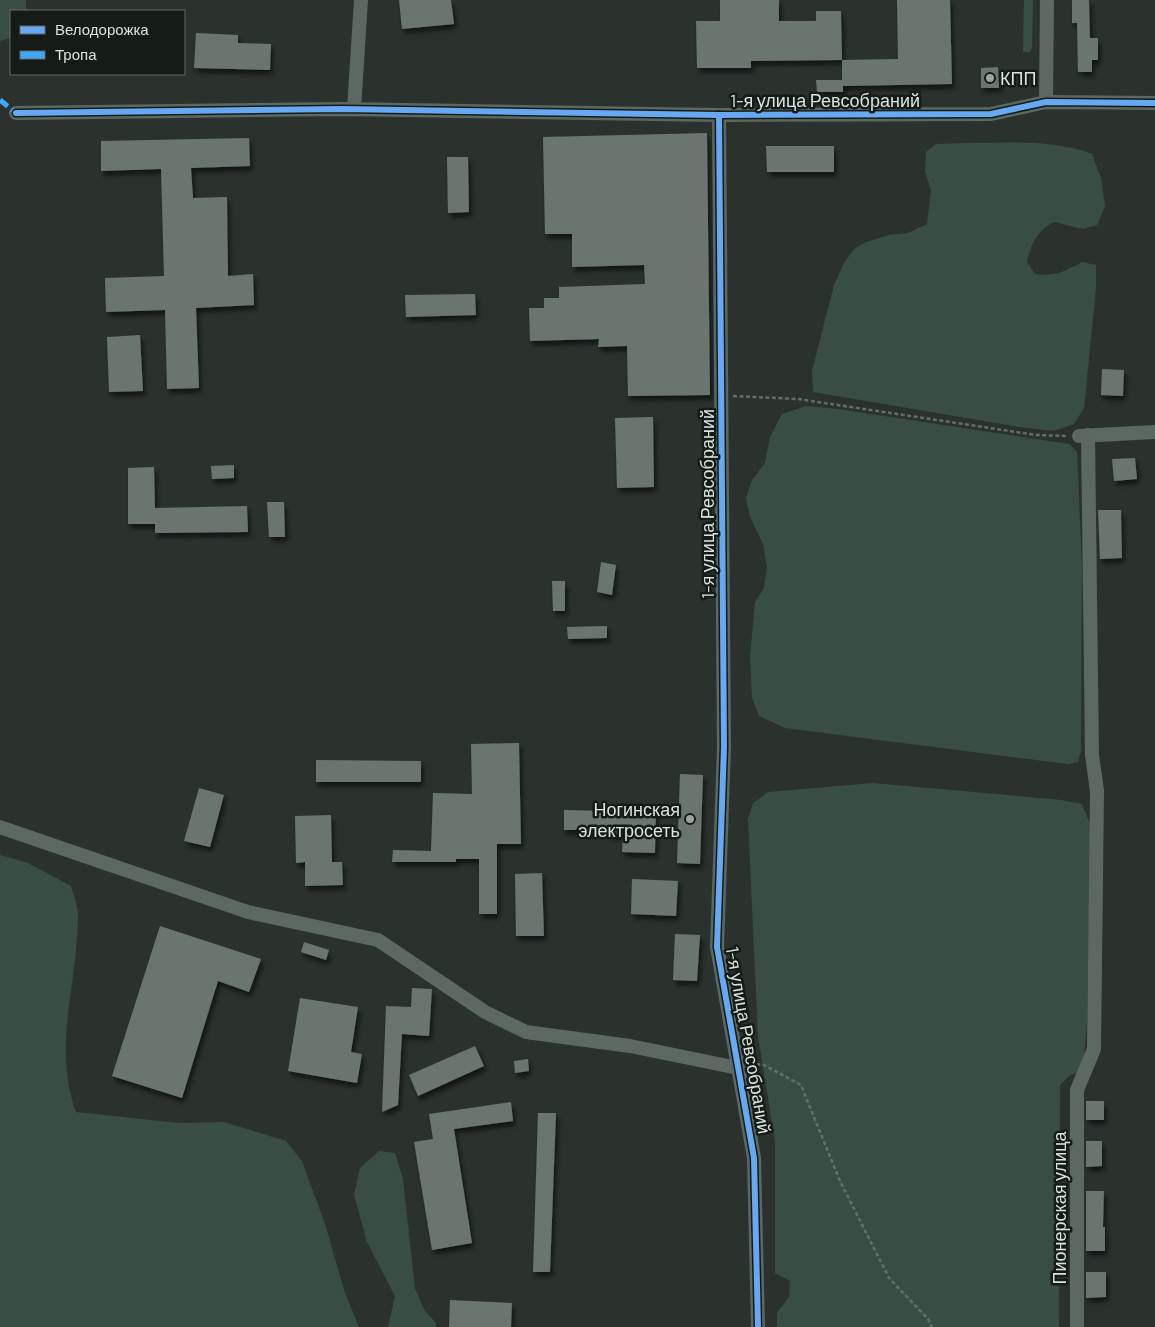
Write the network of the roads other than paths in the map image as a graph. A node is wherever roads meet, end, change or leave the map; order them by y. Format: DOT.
graph roads {
  1 [pos="361,0"];
  2 [pos="1047,0"];
  3 [pos="1046,102"];
  4 [pos="1155,103"];
  5 [pos="354,109"];
  6 [pos="16,113"];
  7 [pos="719,115"];
  8 [pos="1155,432"];
  9 [pos="0,827"];
  10 [pos="738,1068"];
  11 [pos="758,1327"];
  12 [pos="1078,1327"];
  1 -- 5 [label="street"];
  2 -- 3 [label="street"];
  3 -- 4 [label="street, 1-я улица Ревсобраний"];
  3 -- 7 [label="street, 1-я улица Ревсобраний"];
  5 -- 6 [label="street"];
  5 -- 7 [label="street"];
  7 -- 10 [label="street, 1-я улица Ревсобраний"];
  8 -- 12 [label="street, Пионерская улица"];
  9 -- 10 [label="street"];
  10 -- 11 [label="street, 1-я улица Ревсобраний"];
}
